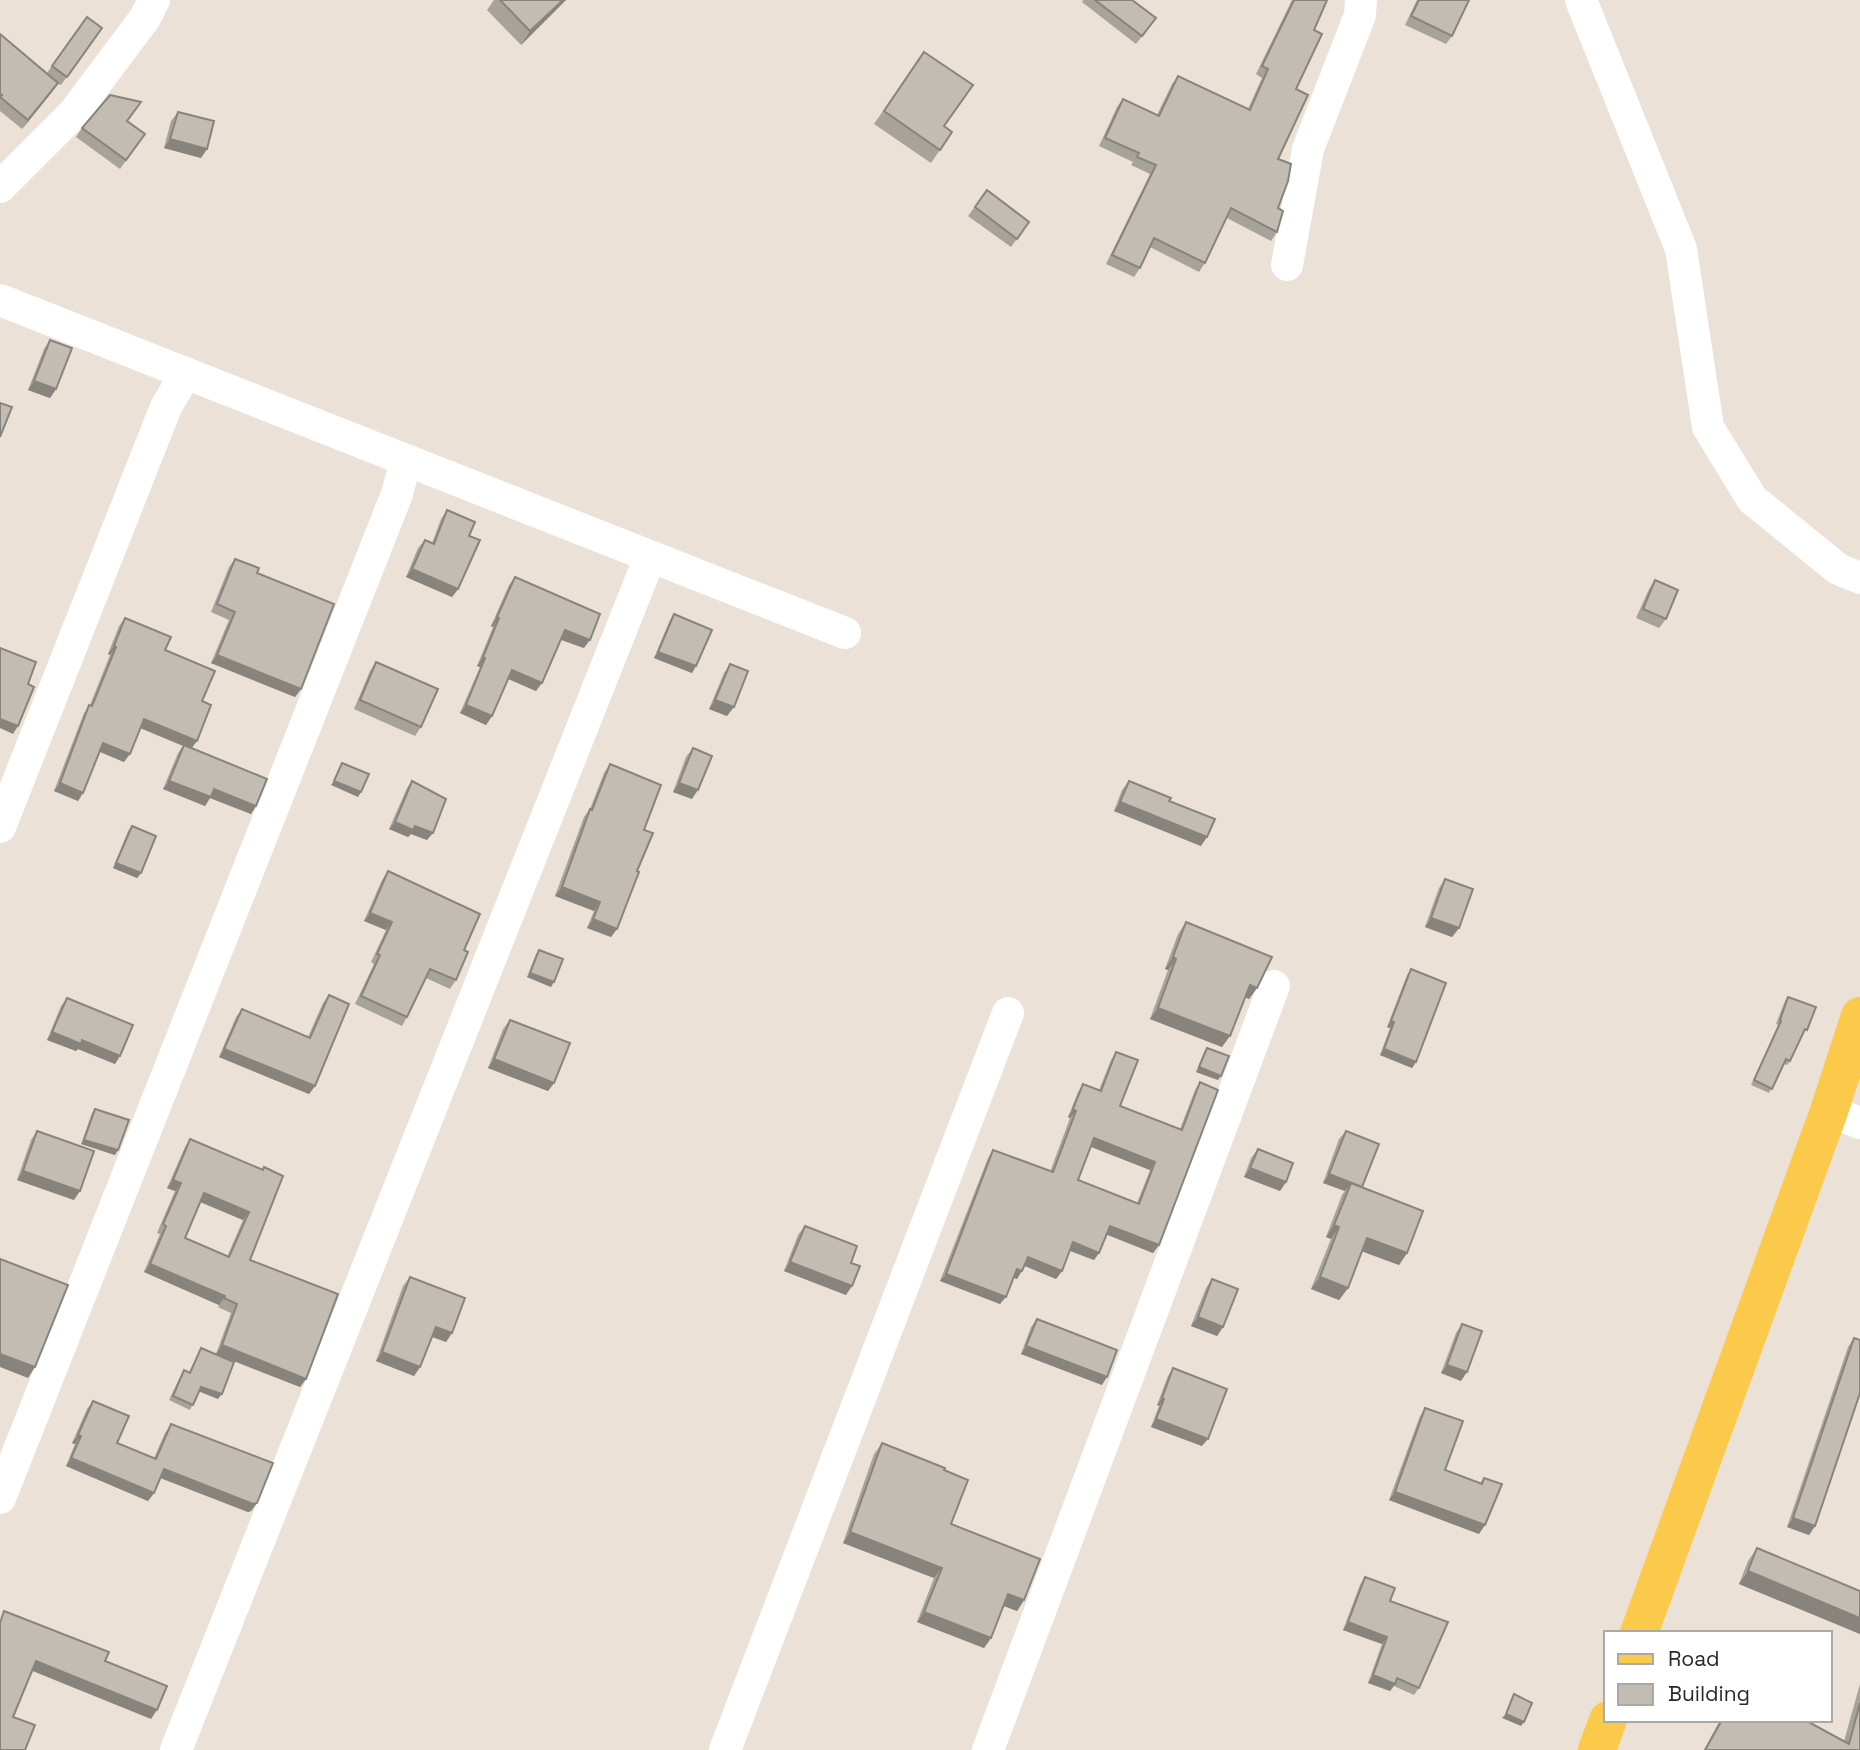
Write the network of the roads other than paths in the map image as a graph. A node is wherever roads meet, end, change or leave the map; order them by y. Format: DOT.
graph roads {
  1 [pos="154,0"];
  2 [pos="1361,0"];
  3 [pos="1581,0"];
  4 [pos="0,187"];
  5 [pos="1287,265"];
  6 [pos="0,300"];
  7 [pos="186,373"];
  8 [pos="406,460"];
  9 [pos="650,557"];
  10 [pos="1860,578"];
  11 [pos="845,633"];
  12 [pos="0,827"];
  13 [pos="1274,986"];
  14 [pos="1007,1013"];
  15 [pos="1860,1016"];
  16 [pos="1845,1117"];
  17 [pos="0,1498"];
  18 [pos="1641,1631"];
  19 [pos="1607,1722"];
  20 [pos="176,1750"];
  21 [pos="725,1750"];
  22 [pos="988,1750"];
  23 [pos="1597,1750"];
  1 -- 4 [label="street"];
  2 -- 5 [label="street"];
  3 -- 10 [label="street"];
  6 -- 7 [label="street"];
  7 -- 8 [label="street"];
  7 -- 12 [label="street"];
  8 -- 9 [label="street"];
  8 -- 17 [label="street"];
  9 -- 11 [label="street"];
  9 -- 20 [label="street"];
  13 -- 22 [label="street"];
  14 -- 21 [label="street"];
  15 -- 16 [label="main road"];
  16 -- 18 [label="main road"];
  19 -- 23 [label="main road"];
}
